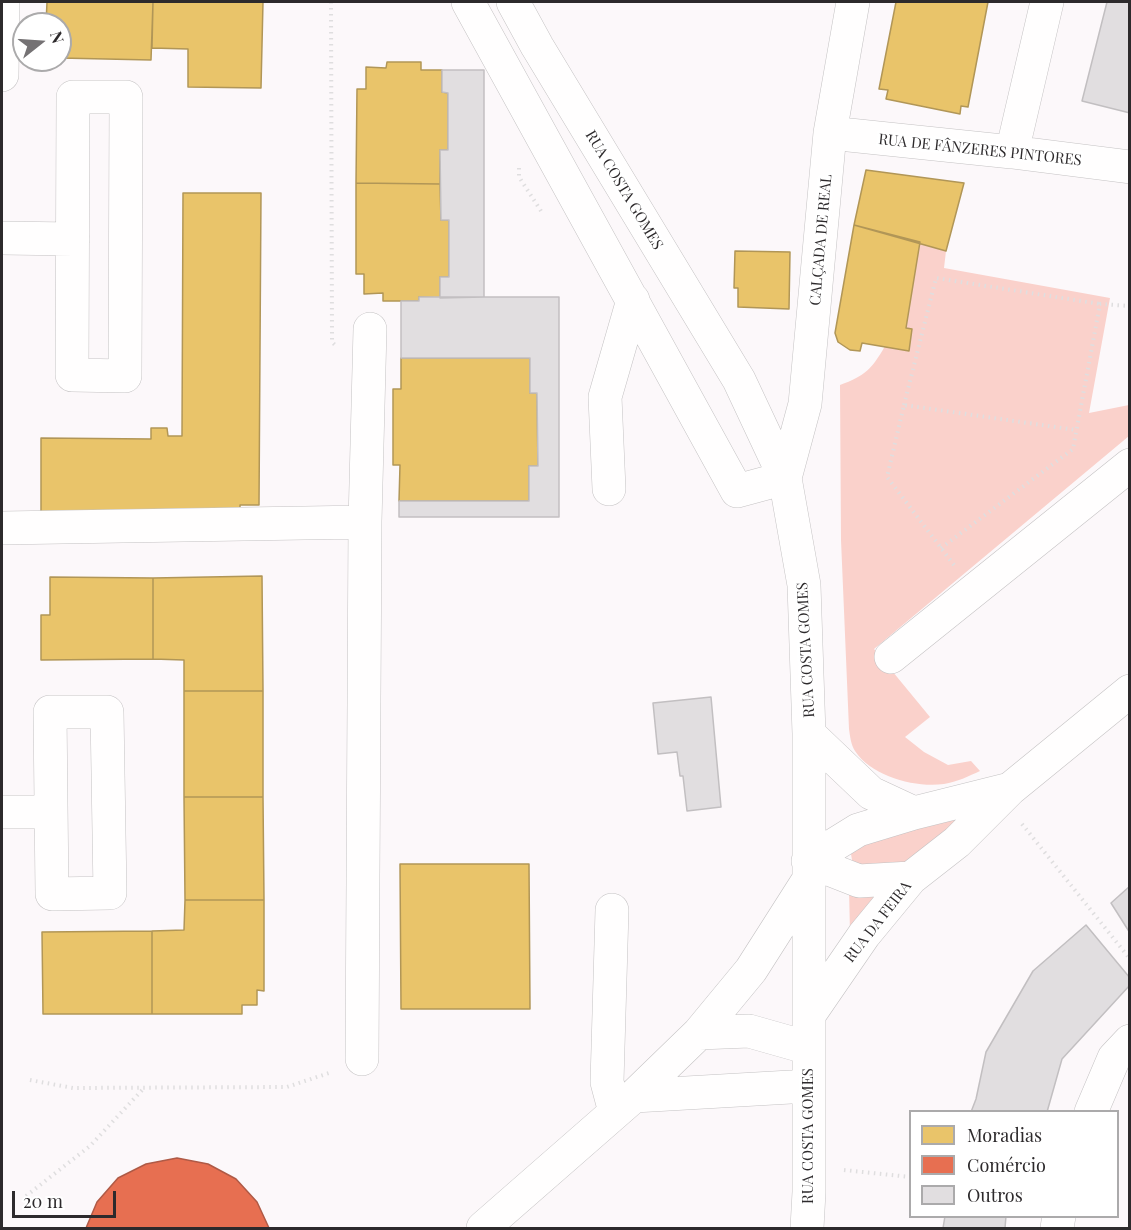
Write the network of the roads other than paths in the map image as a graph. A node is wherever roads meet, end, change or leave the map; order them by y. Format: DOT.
graph roads {
  1 [pos="3,2"];
  2 [pos="468,2"];
  3 [pos="513,2"];
  4 [pos="853,2"];
  5 [pos="1047,2"];
  6 [pos="2,75"];
  7 [pos="830,134"];
  8 [pos="1012,152"];
  9 [pos="1130,167"];
  10 [pos="2,238"];
  11 [pos="73,239"];
  12 [pos="633,300"];
  13 [pos="370,329"];
  14 [pos="1130,465"];
  15 [pos="785,478"];
  16 [pos="609,489"];
  17 [pos="365,522"];
  18 [pos="2,528"];
  19 [pos="891,657"];
  20 [pos="1130,691"];
  21 [pos="809,734"];
  22 [pos="1013,802"];
  23 [pos="2,812"];
  24 [pos="51,813"];
  25 [pos="914,813"];
  26 [pos="809,870"];
  27 [pos="911,878"];
  28 [pos="612,910"];
  29 [pos="809,1015"];
  30 [pos="699,1033"];
  31 [pos="1130,1041"];
  32 [pos="808,1048"];
  33 [pos="362,1059"];
  34 [pos="808,1086"];
  35 [pos="625,1104"];
  36 [pos="1092,1110"];
  37 [pos="483,1228"];
  38 [pos="807,1228"];
  1 -- 6 [label="street"];
  2 -- 12 [label="street"];
  3 -- 15 [label="street, RUA COSTA GOMES"];
  4 -- 7 [label="street, CALÇADA DE REAL"];
  5 -- 8 [label="street"];
  7 -- 8 [label="street, RUA DE FÂNZERES PINTORES"];
  7 -- 15 [label="street, CALÇADA DE REAL"];
  8 -- 9 [label="street, RUA DE FÂNZERES PINTORES"];
  10 -- 11 [label="street"];
  11 -- 11 [label="street"];
  12 -- 15 [label="street"];
  12 -- 16 [label="street"];
  13 -- 17 [label="street"];
  14 -- 19 [label="street"];
  15 -- 21 [label="street, RUA COSTA GOMES"];
  17 -- 18 [label="street"];
  17 -- 33 [label="street"];
  20 -- 22 [label="street, RUA DA FEIRA"];
  21 -- 25 [label="street"];
  21 -- 26 [label="street, RUA COSTA GOMES"];
  22 -- 25 [label="street, RUA DA FEIRA"];
  22 -- 27 [label="street, RUA DA FEIRA"];
  23 -- 24 [label="street"];
  24 -- 24 [label="street"];
  25 -- 26 [label="street, RUA DA FEIRA"];
  26 -- 27 [label="street"];
  26 -- 29 [label="street, RUA COSTA GOMES"];
  26 -- 30 [label="street"];
  27 -- 29 [label="street, RUA DA FEIRA"];
  28 -- 35 [label="street"];
  29 -- 32 [label="street, RUA COSTA GOMES"];
  30 -- 32 [label="street"];
  30 -- 35 [label="street"];
  31 -- 36 [label="street"];
  32 -- 34 [label="street, RUA COSTA GOMES"];
  34 -- 35 [label="street"];
  34 -- 38 [label="street, RUA COSTA GOMES"];
  35 -- 37 [label="street"];
}
